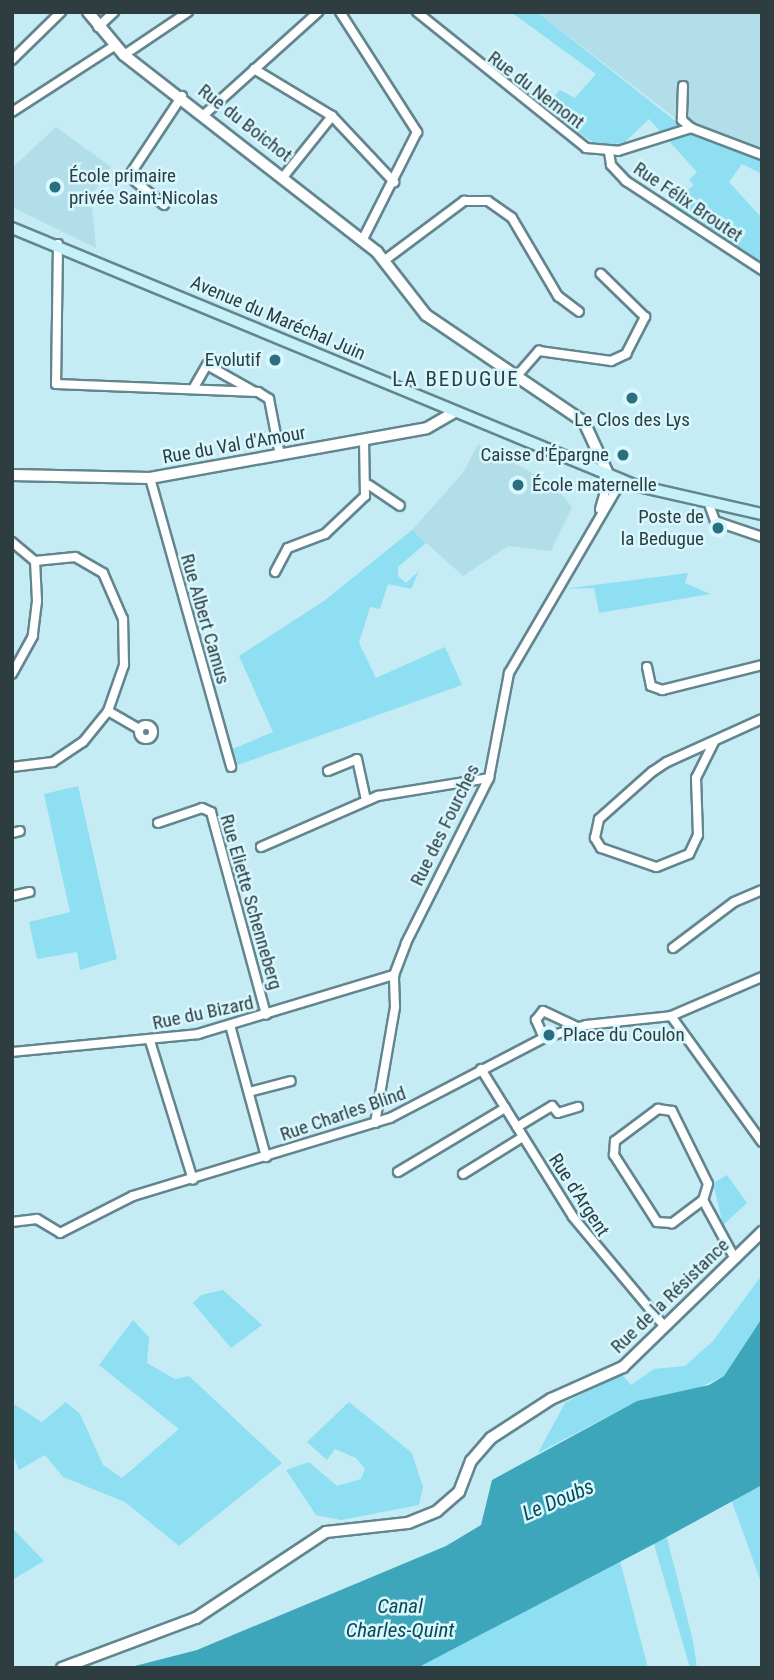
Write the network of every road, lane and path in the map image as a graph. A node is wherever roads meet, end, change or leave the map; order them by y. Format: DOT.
graph roads {
  1 [pos="61,12"];
  2 [pos="88,12"];
  3 [pos="114,12"];
  4 [pos="188,12"];
  5 [pos="318,12"];
  6 [pos="340,12"];
  7 [pos="416,12"];
  8 [pos="99,27"];
  9 [pos="114,46"];
  10 [pos="124,55"];
  11 [pos="12,60"];
  12 [pos="254,69"];
  13 [pos="683,86"];
  14 [pos="181,96"];
  15 [pos="12,112"];
  16 [pos="206,113"];
  17 [pos="332,116"];
  18 [pos="691,128"];
  19 [pos="609,152"];
  20 [pos="762,155"];
  21 [pos="284,176"];
  22 [pos="394,182"];
  23 [pos="164,205"];
  24 [pos="12,222"];
  25 [pos="12,228"];
  26 [pos="363,239"];
  27 [pos="58,244"];
  28 [pos="385,260"];
  29 [pos="762,270"];
  30 [pos="601,274"];
  31 [pos="579,312"];
  32 [pos="516,377"];
  33 [pos="192,389"];
  34 [pos="253,391"];
  35 [pos="455,412"];
  36 [pos="364,440"];
  37 [pos="280,455"];
  38 [pos="12,475"];
  39 [pos="613,476"];
  40 [pos="150,478"];
  41 [pos="369,485"];
  42 [pos="400,506"];
  43 [pos="710,507"];
  44 [pos="762,514"];
  45 [pos="762,537"];
  46 [pos="12,542"];
  47 [pos="35,561"];
  48 [pos="275,572"];
  49 [pos="762,665"];
  50 [pos="647,667"];
  51 [pos="12,674"];
  52 [pos="108,711"];
  53 [pos="762,719"];
  54 [pos="139,729"];
  55 [pos="714,742"];
  56 [pos="12,767"];
  57 [pos="231,767"];
  58 [pos="328,771"];
  59 [pos="489,778"];
  60 [pos="366,800"];
  61 [pos="158,823"];
  62 [pos="261,847"];
  63 [pos="762,890"];
  64 [pos="30,892"];
  65 [pos="12,896"];
  66 [pos="673,948"];
  67 [pos="394,975"];
  68 [pos="762,977"];
  69 [pos="266,1015"];
  70 [pos="671,1016"];
  71 [pos="230,1026"];
  72 [pos="577,1027"];
  73 [pos="544,1038"];
  74 [pos="150,1041"];
  75 [pos="12,1052"];
  76 [pos="481,1069"];
  77 [pos="292,1081"];
  78 [pos="249,1092"];
  79 [pos="578,1107"];
  80 [pos="505,1108"];
  81 [pos="375,1123"];
  82 [pos="517,1127"];
  83 [pos="523,1137"];
  84 [pos="762,1142"];
  85 [pos="267,1157"];
  86 [pos="398,1172"];
  87 [pos="463,1174"];
  88 [pos="193,1180"];
  89 [pos="703,1200"];
  90 [pos="12,1222"];
  91 [pos="762,1232"];
  92 [pos="735,1259"];
  93 [pos="665,1328"];
  94 [pos="62,1668"];
  1 -- 11 [label="street"];
  2 -- 8 [label="street, Rue du Boichot"];
  3 -- 8 [label="street"];
  4 -- 10 [label="street"];
  5 -- 12 [label="street"];
  6 -- 22 [label="street"];
  7 -- 19 [label="street, Rue du Nemont"];
  8 -- 9 [label="street, Rue du Boichot"];
  9 -- 10 [label="street, Rue du Boichot"];
  9 -- 15 [label="street"];
  10 -- 14 [label="street, Rue du Boichot"];
  12 -- 16 [label="street"];
  12 -- 17 [label="street"];
  13 -- 18 [label="street"];
  14 -- 16 [label="street, Rue du Boichot"];
  14 -- 23 [label="street"];
  16 -- 21 [label="street, Rue du Boichot"];
  17 -- 21 [label="street"];
  17 -- 22 [label="street"];
  18 -- 19 [label="street"];
  18 -- 20 [label="street"];
  19 -- 29 [label="street, Rue Félix Broutet"];
  21 -- 26 [label="street, Rue du Boichot"];
  22 -- 26 [label="street"];
  24 -- 27 [label="main road, Avenue du Maréchal Juin"];
  25 -- 27 [label="main road, Avenue du Maréchal Juin"];
  26 -- 28 [label="street, Rue du Boichot"];
  27 -- 33 [label="street"];
  27 -- 35 [label="main road, Avenue du Maréchal Juin"];
  28 -- 31 [label="street"];
  28 -- 32 [label="street, Rue du Boichot"];
  30 -- 32 [label="street"];
  32 -- 39 [label="street, Rue du Boichot"];
  33 -- 34 [label="street"];
  33 -- 34 [label="street"];
  34 -- 37 [label="street"];
  35 -- 36 [label="street, Rue du Val d'Amour"];
  35 -- 39 [label="main road, Avenue du Maréchal Juin"];
  36 -- 37 [label="street, Rue du Val d'Amour"];
  36 -- 41 [label="street"];
  37 -- 40 [label="street, Rue du Val d'Amour"];
  38 -- 40 [label="street, Rue du Val d'Amour"];
  39 -- 43 [label="main road, Avenue du Maréchal Juin"];
  39 -- 59 [label="street, Rue des Fourches"];
  40 -- 57 [label="street, Rue Albert Camus"];
  41 -- 42 [label="street"];
  41 -- 48 [label="street"];
  43 -- 44 [label="main road, Avenue du Maréchal Juin"];
  43 -- 45 [label="street"];
  46 -- 47 [label="street"];
  47 -- 51 [label="street"];
  47 -- 52 [label="street"];
  49 -- 50 [label="street"];
  52 -- 54 [label="street"];
  52 -- 56 [label="street"];
  53 -- 55 [label="street"];
  55 -- 55 [label="street"];
  58 -- 60 [label="street"];
  59 -- 60 [label="street"];
  59 -- 67 [label="street, Rue des Fourches"];
  60 -- 62 [label="street"];
  61 -- 69 [label="street, Rue Eliette Schenneberg"];
  63 -- 66 [label="street"];
  64 -- 65 [label="street"];
  67 -- 69 [label="street, Rue du Bizard"];
  67 -- 81 [label="street, Rue des Fourches"];
  68 -- 70 [label="street, Rue Charles Blind"];
  69 -- 71 [label="street, Rue du Bizard"];
  70 -- 72 [label="street, Rue Charles Blind"];
  70 -- 84 [label="street"];
  71 -- 74 [label="street, Rue du Bizard"];
  71 -- 78 [label="street"];
  72 -- 73 [label="street, Rue Charles Blind"];
  72 -- 73 [label="street"];
  73 -- 76 [label="street, Rue Charles Blind"];
  74 -- 75 [label="street, Rue du Bizard"];
  74 -- 88 [label="street"];
  76 -- 80 [label="street, Rue d'Argent"];
  76 -- 81 [label="street, Rue Charles Blind"];
  77 -- 78 [label="street"];
  78 -- 85 [label="street"];
  79 -- 82 [label="street"];
  80 -- 82 [label="street, Rue d'Argent"];
  80 -- 86 [label="street"];
  81 -- 85 [label="street, Rue Charles Blind"];
  82 -- 83 [label="street, Rue d'Argent"];
  83 -- 87 [label="street"];
  83 -- 93 [label="street, Rue d'Argent"];
  85 -- 88 [label="street, Rue Charles Blind"];
  88 -- 90 [label="street, Rue Charles Blind"];
  89 -- 89 [label="street"];
  89 -- 92 [label="street"];
  91 -- 92 [label="street, Rue de la Résistance"];
  92 -- 93 [label="street, Rue de la Résistance"];
  93 -- 94 [label="street, Rue de la Résistance"];
}
